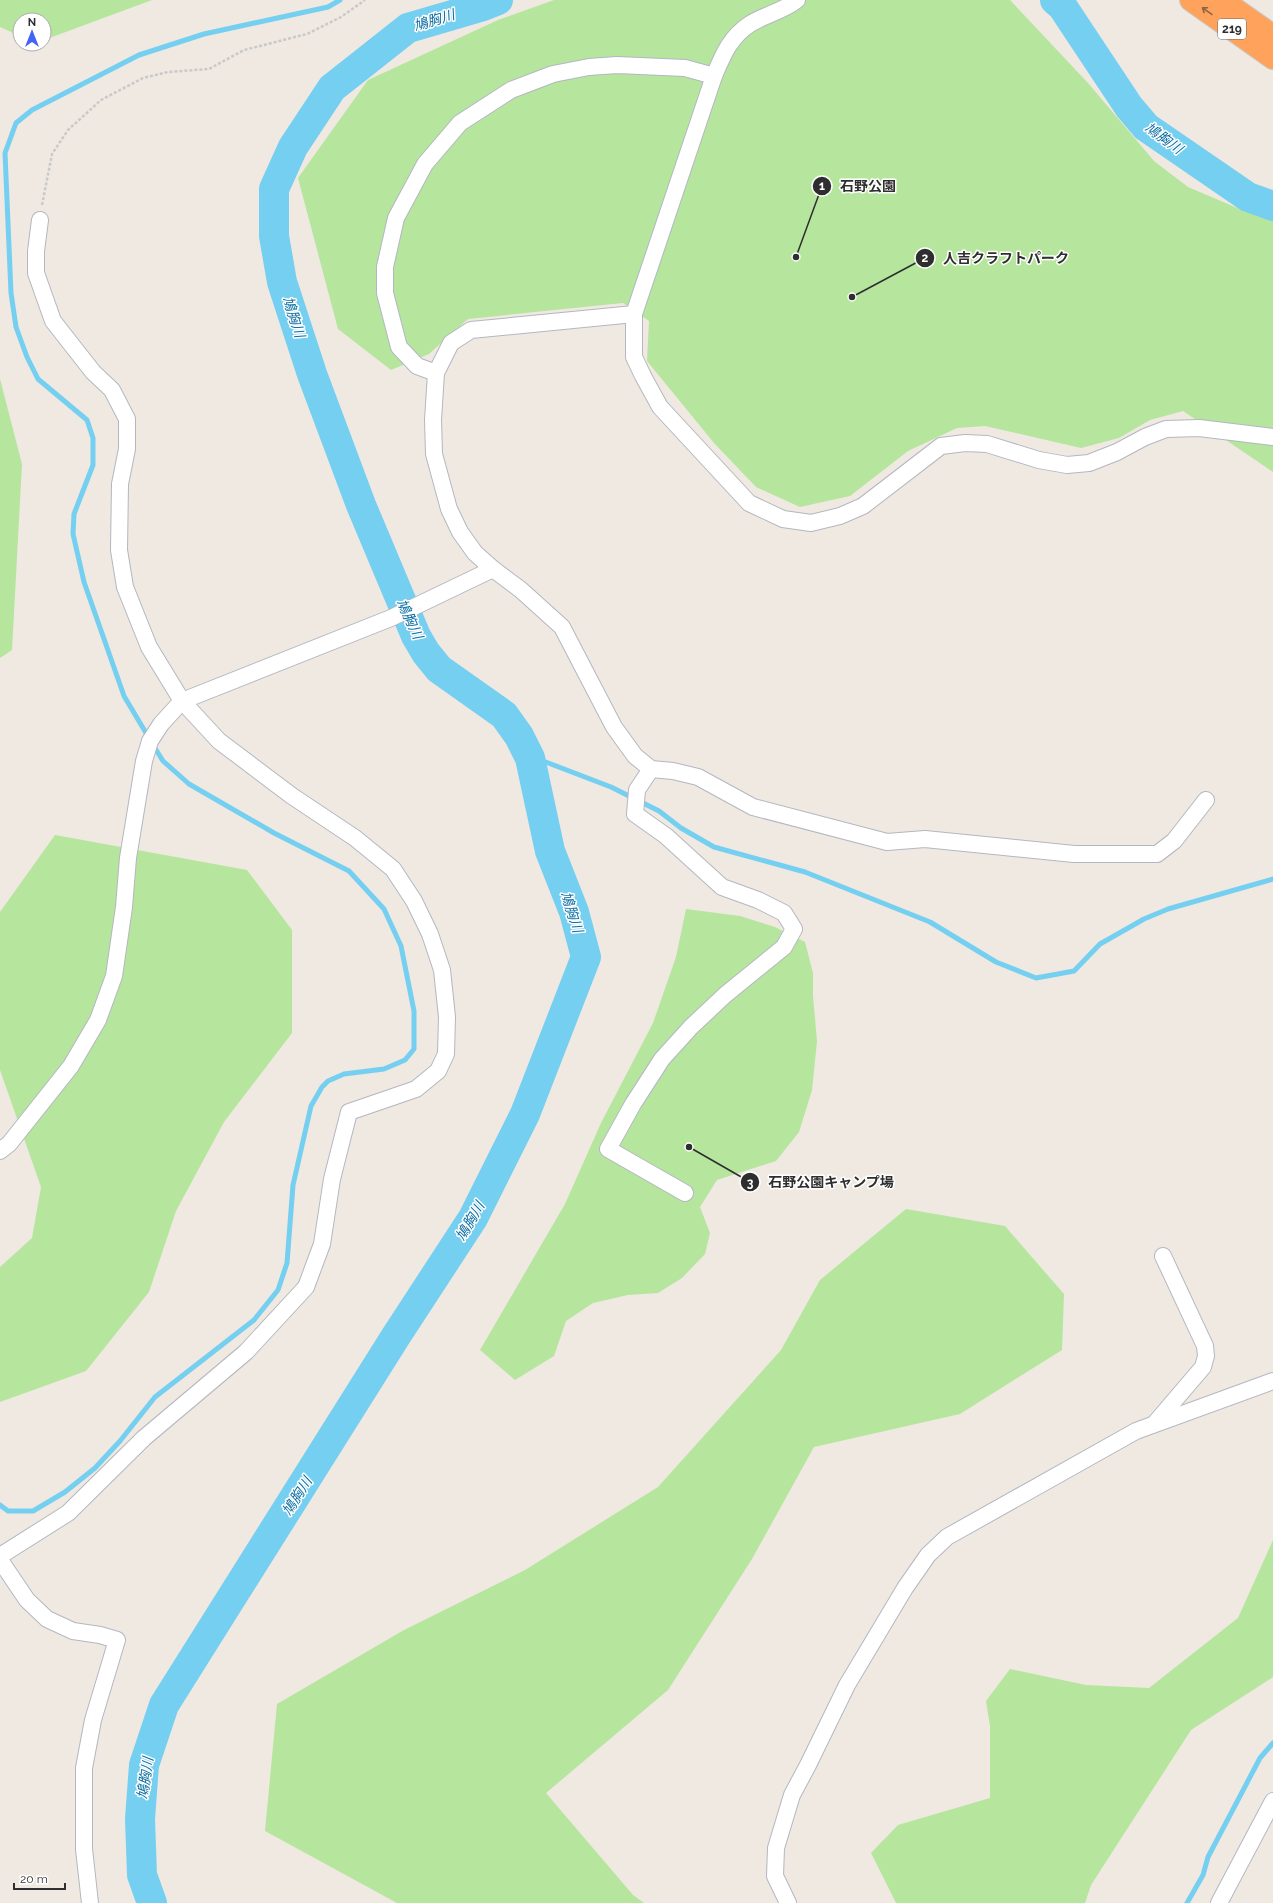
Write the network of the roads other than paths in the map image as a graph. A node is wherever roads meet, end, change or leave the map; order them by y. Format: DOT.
graph roads {
  1 [pos="797,0"];
  2 [pos="1192,0"];
  3 [pos="1222,0"];
  4 [pos="1273,36"];
  5 [pos="1273,58"];
  6 [pos="714,76"];
  7 [pos="40,220"];
  8 [pos="634,314"];
  9 [pos="436,373"];
  10 [pos="1273,437"];
  11 [pos="493,569"];
  12 [pos="182,701"];
  13 [pos="651,769"];
  14 [pos="1206,800"];
  15 [pos="0,1151"];
  16 [pos="685,1193"];
  17 [pos="1163,1256"];
  18 [pos="1273,1381"];
  19 [pos="1155,1424"];
  20 [pos="0,1556"];
  21 [pos="0,1560"];
  22 [pos="1273,1801"];
  23 [pos="88,1897"];
  24 [pos="76,1903"];
  25 [pos="788,1903"];
  26 [pos="1219,1903"];
  1 -- 6 [label="street"];
  5 -- 2 [label="highway, 219, one-way"];
  3 -- 4 [label="highway, 219"];
  6 -- 8 [label="street"];
  6 -- 9 [label="street"];
  7 -- 12 [label="street"];
  8 -- 9 [label="street"];
  8 -- 10 [label="street"];
  9 -- 11 [label="street"];
  11 -- 12 [label="street"];
  11 -- 13 [label="street"];
  12 -- 15 [label="street"];
  12 -- 20 [label="street"];
  13 -- 14 [label="street"];
  13 -- 16 [label="street"];
  17 -- 19 [label="street"];
  18 -- 19 [label="street"];
  19 -- 25 [label="street"];
  21 -- 23 [label="street"];
  22 -- 26 [label="street"];
  23 -- 24 [label="street"];
}
